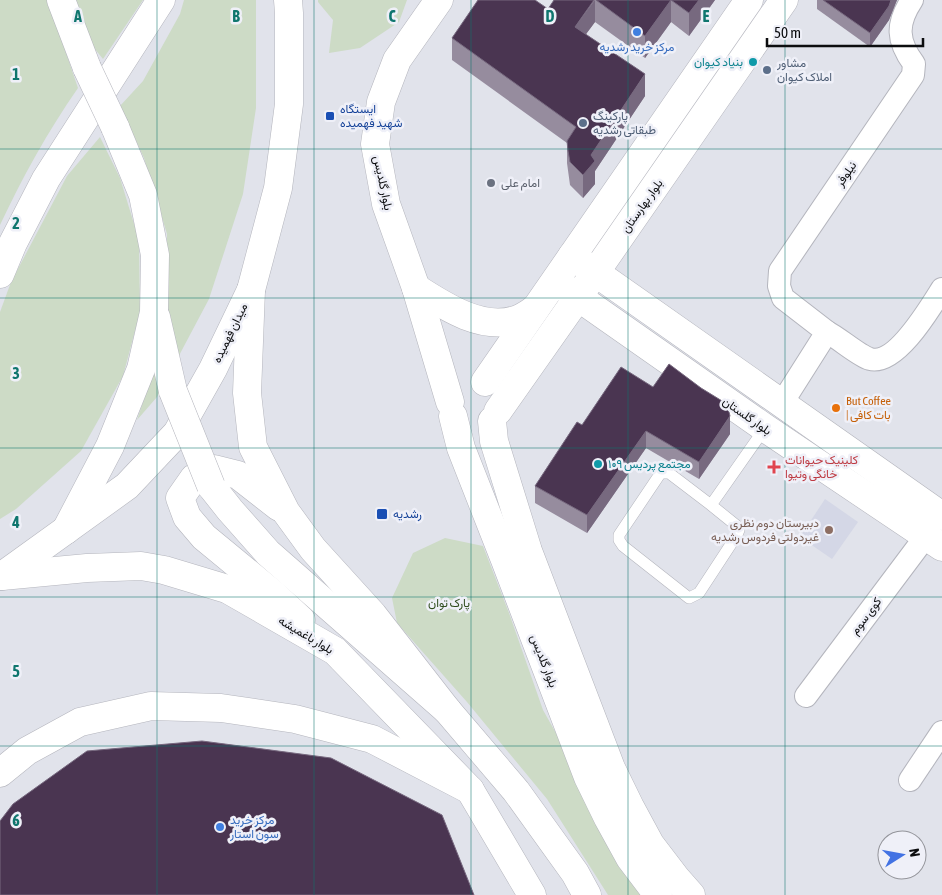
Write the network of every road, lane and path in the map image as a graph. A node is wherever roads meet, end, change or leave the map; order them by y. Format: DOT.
graph roads {
  1 [pos="61,0"];
  2 [pos="160,0"];
  3 [pos="288,0"];
  4 [pos="420,0"];
  5 [pos="439,0"];
  6 [pos="750,0"];
  7 [pos="784,0"];
  8 [pos="912,0"];
  9 [pos="398,60"];
  10 [pos="572,256"];
  11 [pos="595,273"];
  12 [pos="0,274"];
  13 [pos="555,281"];
  14 [pos="416,288"];
  15 [pos="942,289"];
  16 [pos="251,290"];
  17 [pos="578,297"];
  18 [pos="535,309"];
  19 [pos="154,312"];
  20 [pos="827,332"];
  21 [pos="484,382"];
  22 [pos="782,403"];
  23 [pos="451,409"];
  24 [pos="495,416"];
  25 [pos="765,428"];
  26 [pos="711,505"];
  27 [pos="286,512"];
  28 [pos="938,525"];
  29 [pos="66,530"];
  30 [pos="1,576"];
  31 [pos="335,652"];
  32 [pos="806,696"];
  33 [pos="447,710"];
  34 [pos="942,732"];
  35 [pos="0,773"];
  36 [pos="910,780"];
  37 [pos="470,790"];
  38 [pos="532,895"];
  39 [pos="587,895"];
  40 [pos="658,895"];
  41 [pos="691,895"];
  1 -- 19 [label="main road, bridge"];
  2 -- 12 [label="main road"];
  3 -- 16 [label="main road, میدان فهمیده"];
  4 -- 9 [label="main road"];
  5 -- 9 [label="main road, بلوار گلدیس"];
  6 -- 10 [label="main road"];
  7 -- 11 [label="main road, بلوار بهارستان"];
  8 -- 20 [label="street, نیلوفر"];
  9 -- 14 [label="main road, بلوار گلدیس"];
  10 -- 11 [label="main road"];
  10 -- 13 [label="main road"];
  11 -- 17 [label="main road, بلوار بهارستان"];
  11 -- 22 [label="main road"];
  13 -- 17 [label="main road, بلوار گلستان"];
  13 -- 18 [label="main road"];
  14 -- 18 [label="main road"];
  14 -- 23 [label="main road, بلوار گلدیس"];
  15 -- 20 [label="street, نیلوفر"];
  16 -- 27 [label="main road"];
  16 -- 29 [label="main road, میدان فهمیده"];
  17 -- 24 [label="main road, بلوار بهارستان"];
  17 -- 25 [label="main road, بلوار گلستان"];
  18 -- 21 [label="main road"];
  19 -- 29 [label="main road"];
  19 -- 33 [label="main road, bridge"];
  20 -- 22 [label="street"];
  21 -- 23 [label="main road"];
  21 -- 24 [label="main road"];
  22 -- 25 [label="main road"];
  22 -- 28 [label="main road"];
  23 -- 24 [label="main road"];
  23 -- 40 [label="main road, بلوار گلدیس"];
  24 -- 41 [label="main road, بلوار گلدیس"];
  25 -- 26 [label="lane"];
  25 -- 28 [label="main road, بلوار گلستان"];
  26 -- 26 [label="lane"];
  27 -- 31 [label="main road"];
  27 -- 33 [label="main road"];
  28 -- 32 [label="street, کوی سوم"];
  29 -- 30 [label="main road, میدان فهمیده"];
  30 -- 31 [label="main road, بلوار باغمیشه"];
  31 -- 37 [label="main road, بلوار باغمیشه"];
  33 -- 39 [label="main road"];
  34 -- 36 [label="street"];
  35 -- 37 [label="main road"];
  37 -- 38 [label="main road, بلوار باغمیشه"];
}
